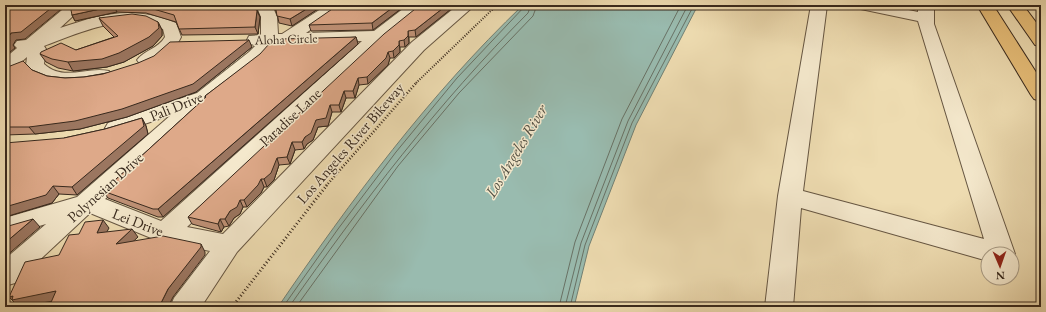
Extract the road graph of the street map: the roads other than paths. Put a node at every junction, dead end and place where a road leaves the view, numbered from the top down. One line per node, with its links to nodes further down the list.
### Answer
1 (77, 5): 15 (lane)
2 (264, 5): 12 (lane)
3 (338, 5): 12 (lane)
4 (418, 5): 11 (lane, Paradise Lane)
5 (467, 5): 26 (lane)
6 (819, 5): 22 (lane)
7 (861, 5): 10 (lane)
8 (985, 5): 16 (highway)
9 (1016, 5): 14 (highway)
10 (926, 12): 27 (lane)
11 (378, 36): 12 (lane, Aloha Circle); 25 (lane, Paradise Lane)
12 (278, 39): 13 (lane, Aloha Circle); 20 (lane, Pali Drive)
13 (239, 41)
14 (1041, 41)
15 (27, 45): 15 (lane); 17 (lane)
16 (1023, 64): 18 (highway); 19 (highway)
17 (5, 67)
18 (1041, 87)
19 (1041, 95)
20 (204, 97): 21 (lane, Pali Drive); 23 (lane, Polynesian Drive)
21 (96, 133)
22 (790, 196): 28 (lane); 31 (lane)
23 (88, 202): 24 (lane); 25 (lane, Lei Drive); 29 (lane, Polynesian Drive)
24 (5, 227)
25 (165, 233): 26 (lane, Lei Drive)
26 (228, 245): 30 (lane)
27 (998, 246)
28 (980, 248)
29 (5, 276)
30 (184, 307)
31 (780, 307)

